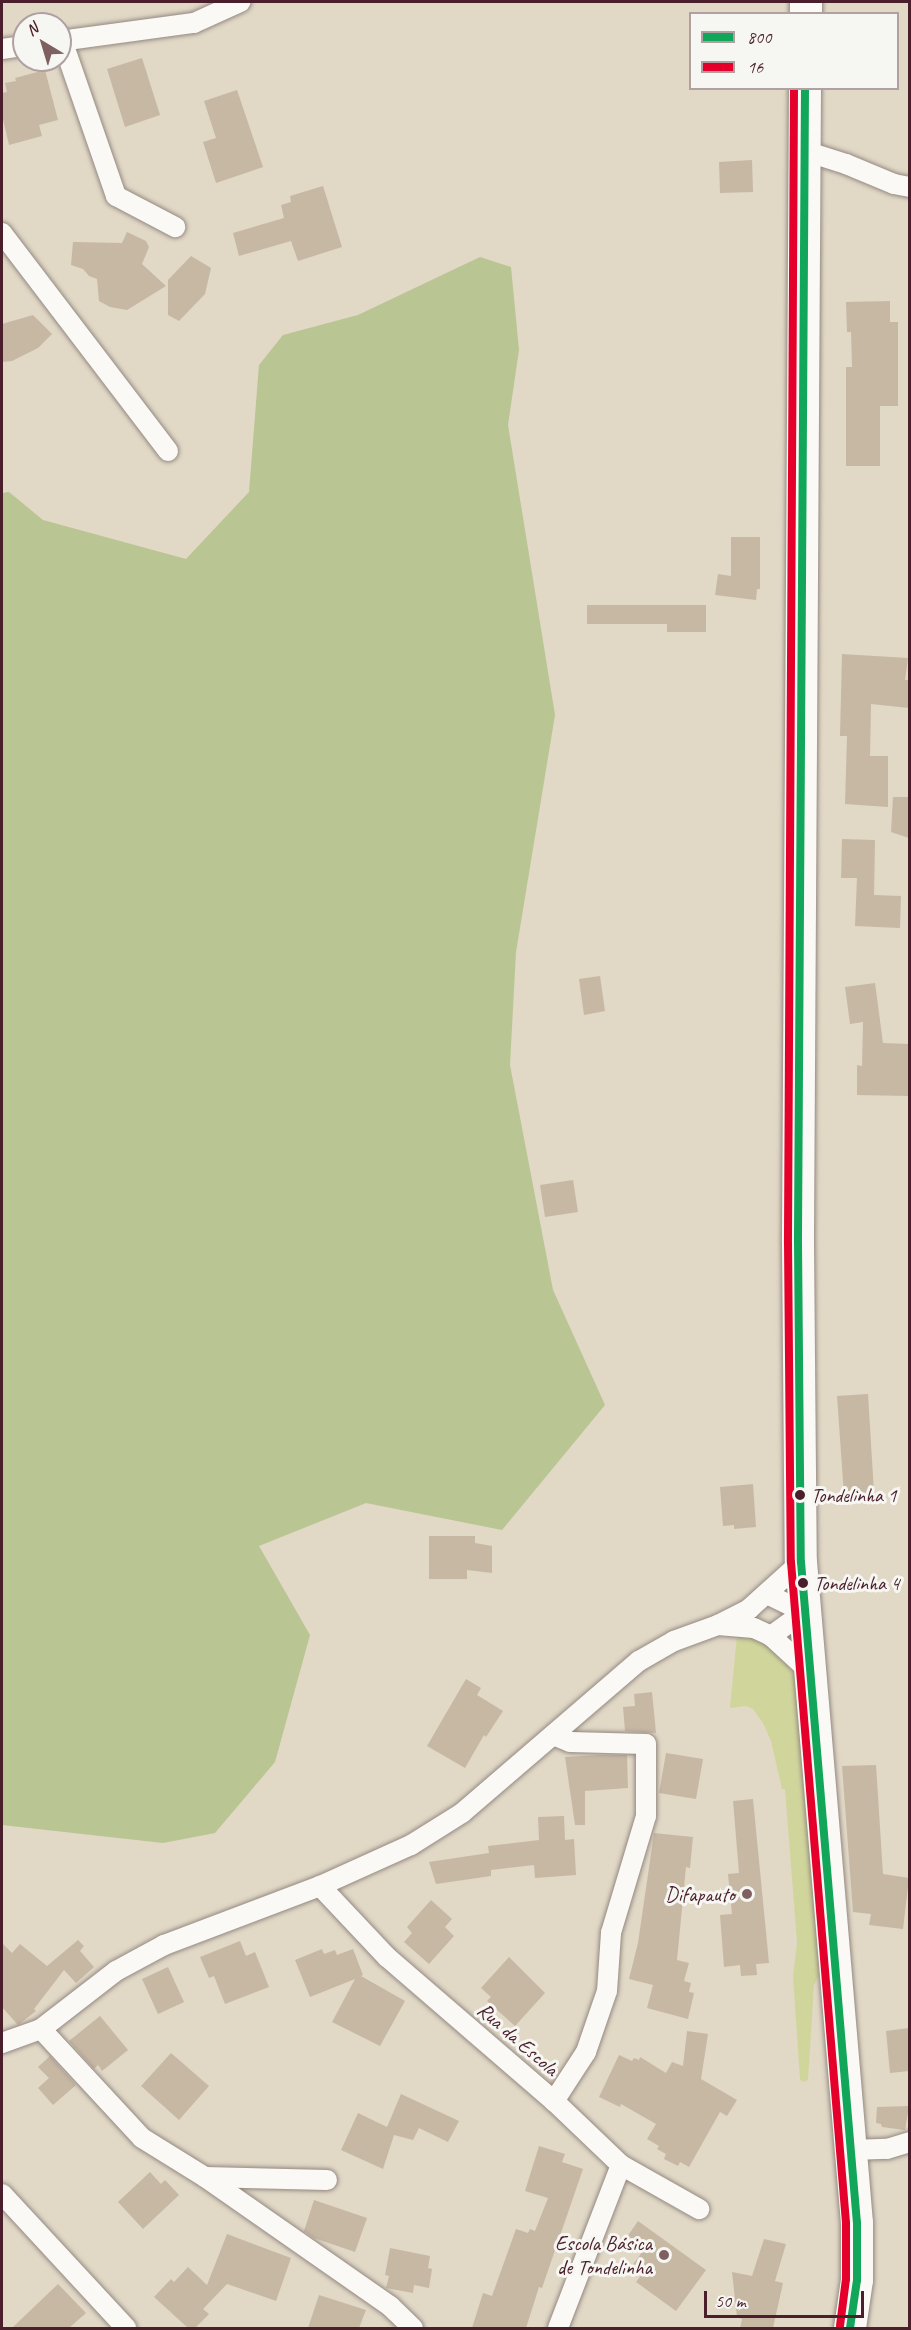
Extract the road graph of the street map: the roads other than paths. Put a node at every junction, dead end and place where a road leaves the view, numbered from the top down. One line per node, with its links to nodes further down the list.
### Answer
1 (240, 2): 2 (street)
2 (72, 39)
3 (72, 71): 7 (street)
4 (805, 90): 5 (main road)
5 (805, 151): 6 (street); 10 (main road)
6 (909, 187)
7 (175, 226)
8 (2, 233): 9 (street)
9 (168, 451)
10 (801, 1562): 11 (street); 12 (main road)
11 (768, 1593): 12 (street); 13 (street)
12 (804, 1612): 14 (street); 15 (main road)
13 (718, 1625): 14 (street); 16 (street)
14 (771, 1636): 15 (street)
15 (809, 1671): 22 (main road)
16 (553, 1735): 17 (street); 20 (street)
17 (320, 1886): 18 (street); 20 (street, Rua da Escola)
18 (41, 2029): 19 (street); 24 (street)
19 (2, 2043)
20 (554, 2101): 23 (street, Rua da Escola)
21 (909, 2142): 22 (street)
22 (851, 2150): 31 (main road)
23 (621, 2165): 27 (street, Rua da Escola); 30 (street)
24 (205, 2177): 25 (street); 29 (street)
25 (327, 2180)
26 (2, 2194): 28 (street)
27 (699, 2209)
28 (126, 2328)
29 (413, 2328)
30 (558, 2328)
31 (850, 2328)

